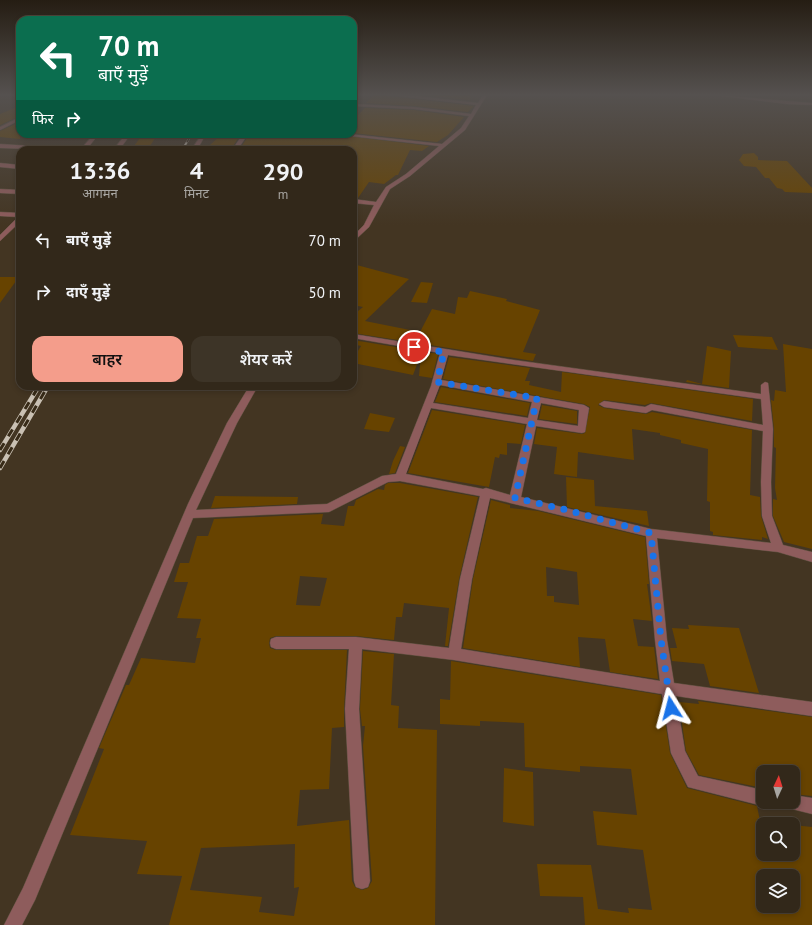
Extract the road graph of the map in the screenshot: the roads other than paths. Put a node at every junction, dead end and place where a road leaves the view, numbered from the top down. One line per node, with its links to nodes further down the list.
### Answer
1 (93, 138): 7 (street)
2 (126, 138): 8 (street)
3 (386, 138): 5 (street)
4 (451, 138): 5 (street)
5 (442, 145): 15 (street)
6 (0, 146): 9 (street)
7 (86, 146)
8 (119, 146)
9 (16, 147)
10 (0, 166): 11 (street)
11 (16, 167)
12 (0, 191): 13 (street)
13 (16, 192)
14 (357, 201): 15 (street)
15 (378, 204): 19 (street)
16 (0, 214): 17 (street)
17 (16, 215)
18 (16, 222): 20 (street)
19 (357, 236)
20 (0, 239)
21 (357, 337): 22 (street)
22 (444, 352): 23 (street); 26 (street)
23 (437, 382): 27 (street); 29 (street)
24 (765, 385): 26 (street)
25 (248, 390): 35 (street)
26 (766, 397): 31 (street)
27 (537, 398): 30 (street); 30 (street)
28 (604, 404): 31 (street)
29 (428, 405): 30 (street); 32 (street)
30 (532, 421): 34 (street)
31 (768, 429): 37 (street)
32 (400, 476): 33 (street); 35 (street)
33 (486, 492): 34 (street); 41 (street)
34 (515, 498): 36 (street)
35 (190, 514): 48 (street)
36 (651, 533): 37 (street); 42 (street)
37 (778, 548): 38 (street)
38 (812, 557)
39 (276, 643): 40 (street)
40 (356, 644): 41 (street); 47 (street)
41 (454, 654): 42 (street)
42 (668, 688): 43 (street); 44 (street)
43 (812, 709)
44 (756, 796)
45 (800, 804): 46 (street)
46 (812, 806)
47 (362, 881)
48 (13, 925)

